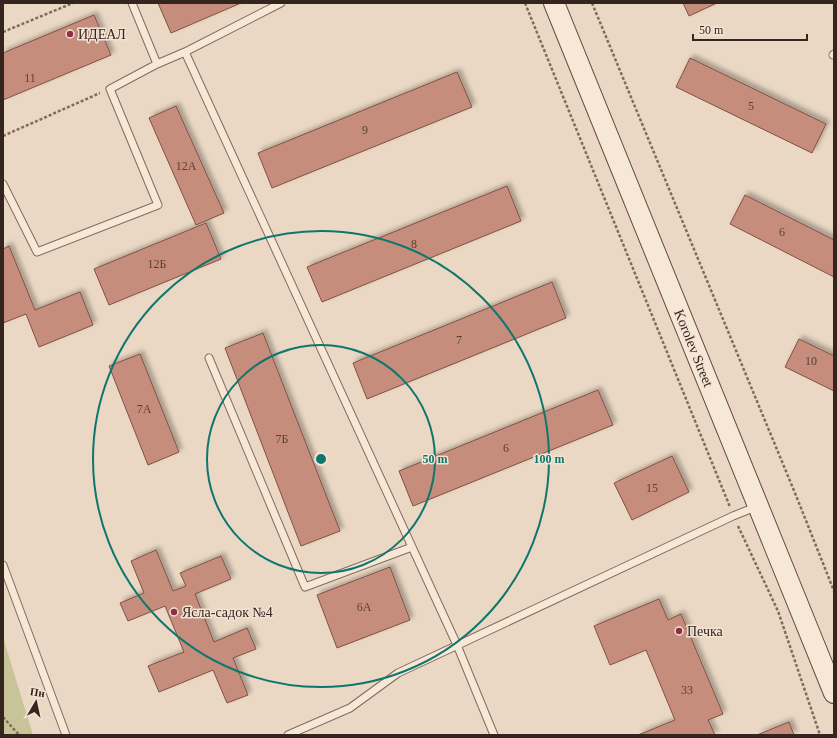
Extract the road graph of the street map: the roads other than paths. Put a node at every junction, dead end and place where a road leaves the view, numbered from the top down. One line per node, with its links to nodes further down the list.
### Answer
1 (132, 3): 5 (lane)
2 (281, 3): 4 (lane)
3 (554, 3): 8 (street, Korolev Street)
4 (185, 52): 5 (lane); 9 (lane)
5 (157, 64): 6 (lane)
6 (3, 184)
7 (209, 358): 9 (lane)
8 (758, 506): 11 (lane); 12 (street, Korolev Street)
9 (412, 547): 11 (lane)
10 (3, 565): 13 (lane)
11 (457, 645): 14 (lane); 15 (lane)
12 (834, 693)
13 (66, 735)
14 (288, 735)
15 (494, 735)

